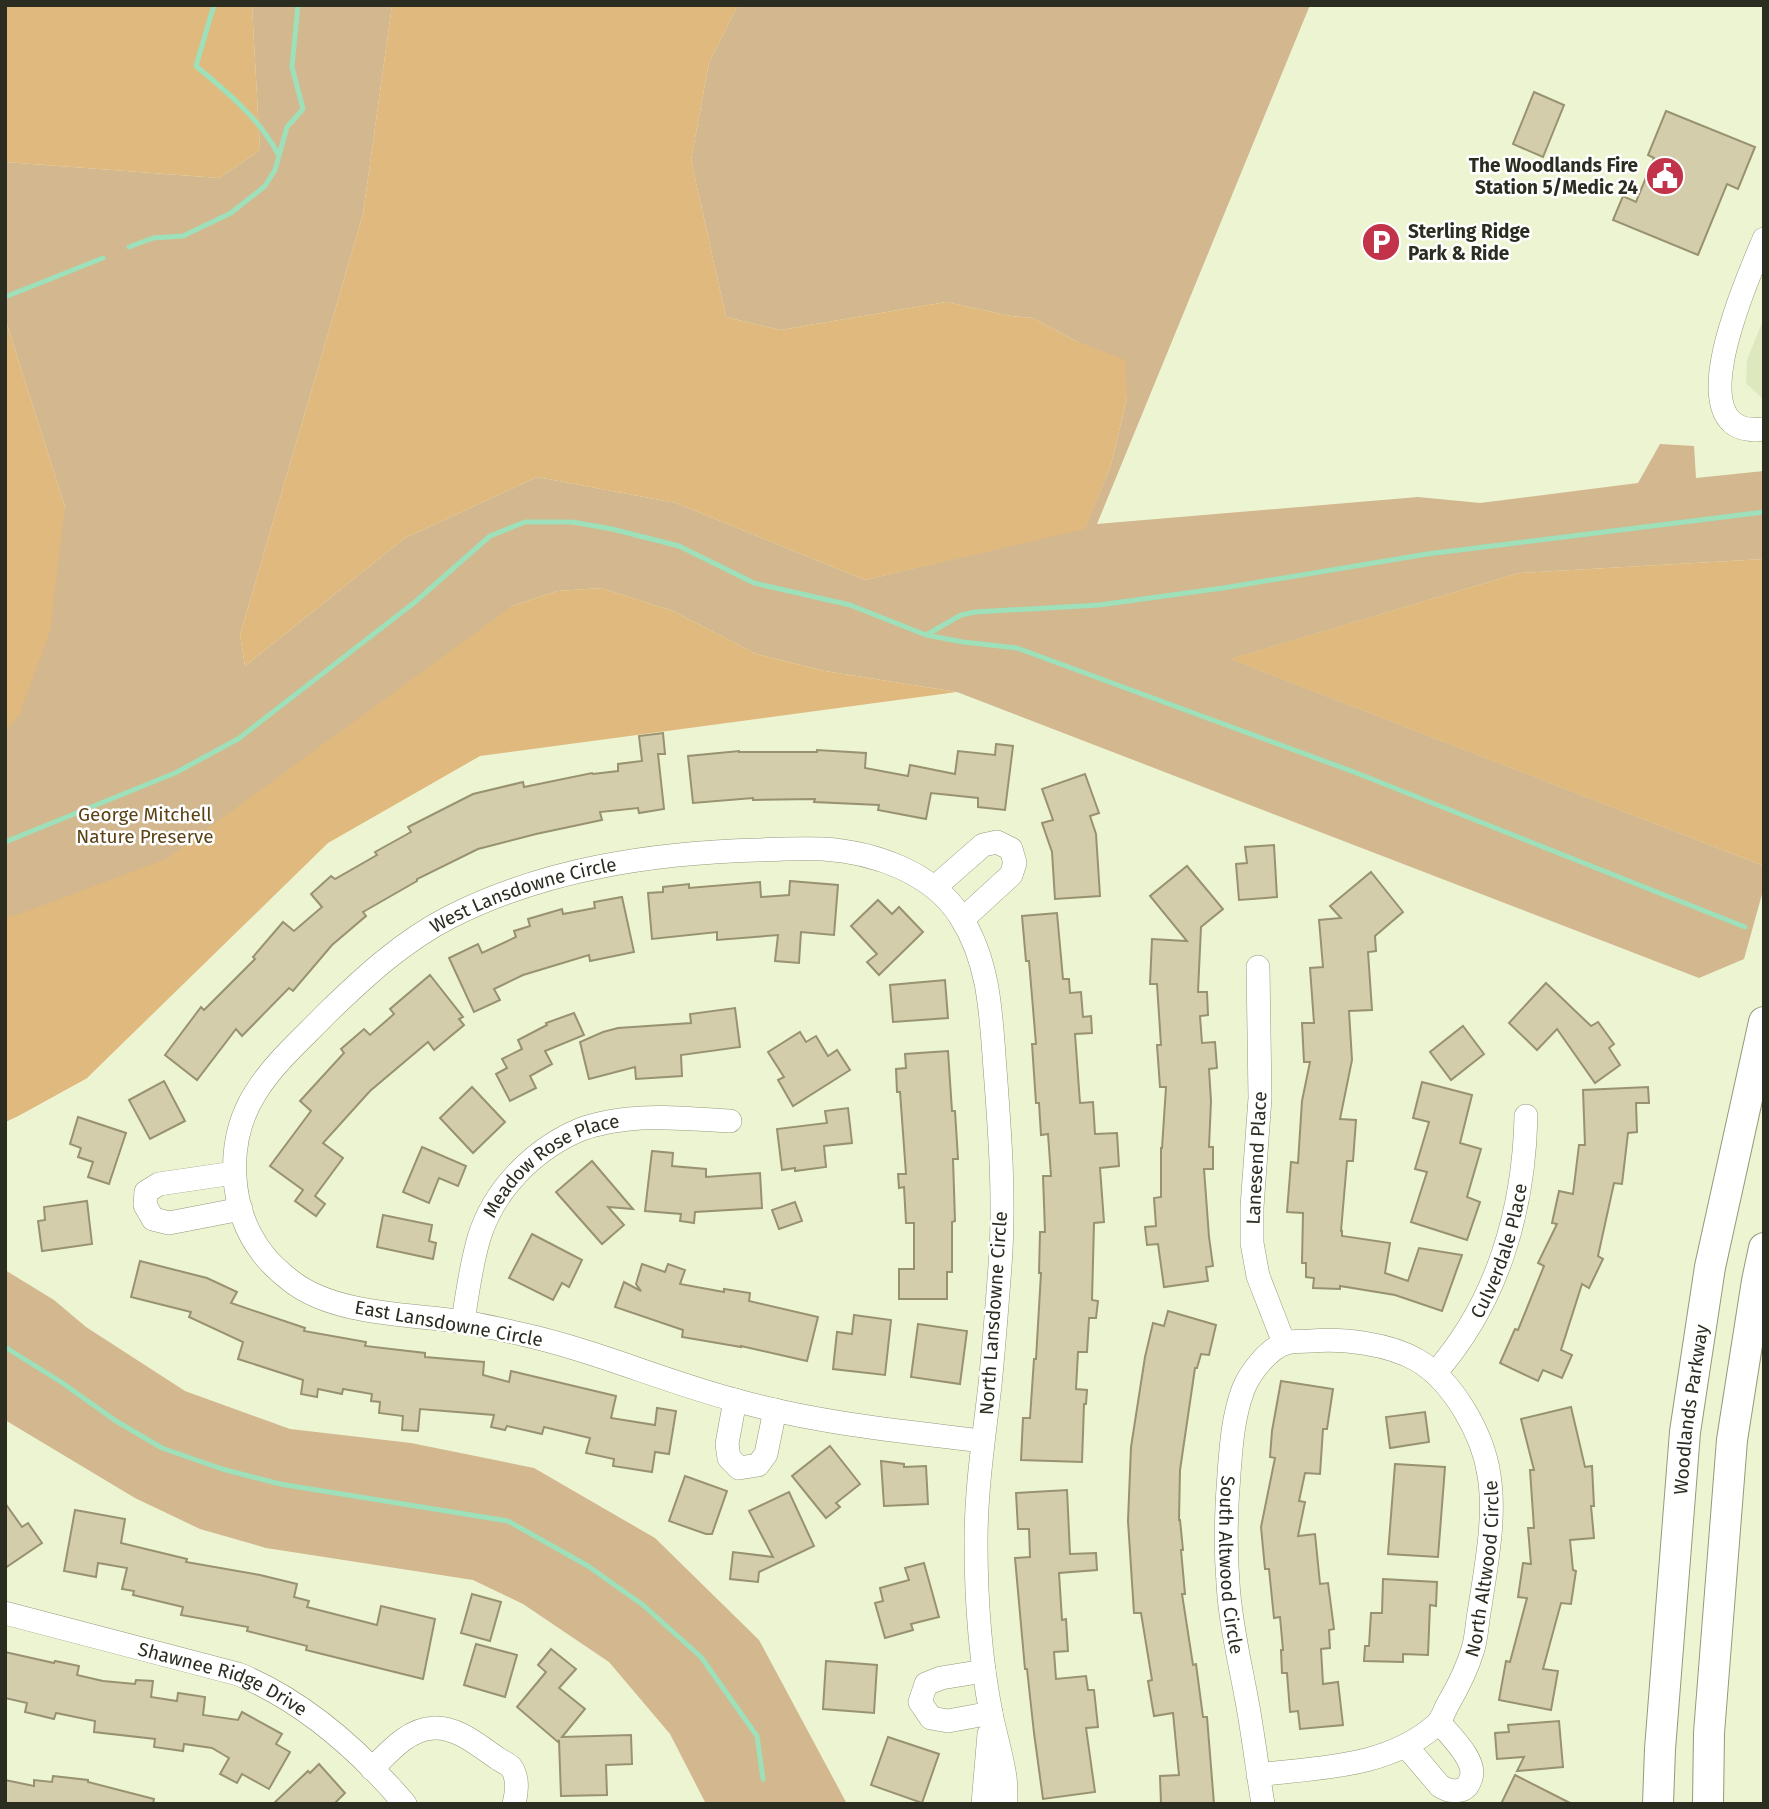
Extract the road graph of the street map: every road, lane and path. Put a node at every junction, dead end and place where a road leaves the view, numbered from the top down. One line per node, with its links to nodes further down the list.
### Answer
1 (1764, 239): 2 (street)
2 (1764, 429)
3 (949, 903): 3 (street); 8 (street, West Lansdowne Circle); 15 (street, North Lansdowne Circle)
4 (1258, 967): 11 (street, Lanesend Place)
5 (1764, 1022): 28 (main road, Woodlands Parkway)
6 (1526, 1116): 12 (street, Culverdale Place)
7 (730, 1121): 10 (street, Meadow Rose Place)
8 (237, 1192): 8 (street); 10 (street, East Lansdowne Circle)
9 (1764, 1248): 29 (main road)
10 (463, 1322): 13 (street, East Lansdowne Circle)
11 (1284, 1343): 12 (street, North Altwood Circle); 22 (street, South Altwood Circle)
12 (1435, 1373): 19 (street, North Altwood Circle)
13 (735, 1401): 14 (street, East Lansdowne Circle); 14 (street)
14 (775, 1409): 15 (street, East Lansdowne Circle)
15 (982, 1441): 17 (street, North Lansdowne Circle)
16 (5, 1613): 21 (street, Shawnee Ridge Drive)
17 (984, 1671): 18 (street, North Lansdowne Circle); 18 (street)
18 (991, 1713): 25 (street, North Lansdowne Circle); 26 (street, North Lansdowne Circle)
19 (1439, 1722): 20 (street, North Altwood Circle); 20 (street)
20 (1406, 1746): 22 (street, North Altwood Circle)
21 (372, 1769): 23 (street, Shawnee Ridge Drive); 24 (street)
22 (1258, 1775): 27 (street, South Altwood Circle)
23 (405, 1804)
24 (514, 1804)
25 (983, 1804)
26 (1006, 1804)
27 (1263, 1804)
28 (1658, 1804)
29 (1708, 1804)

